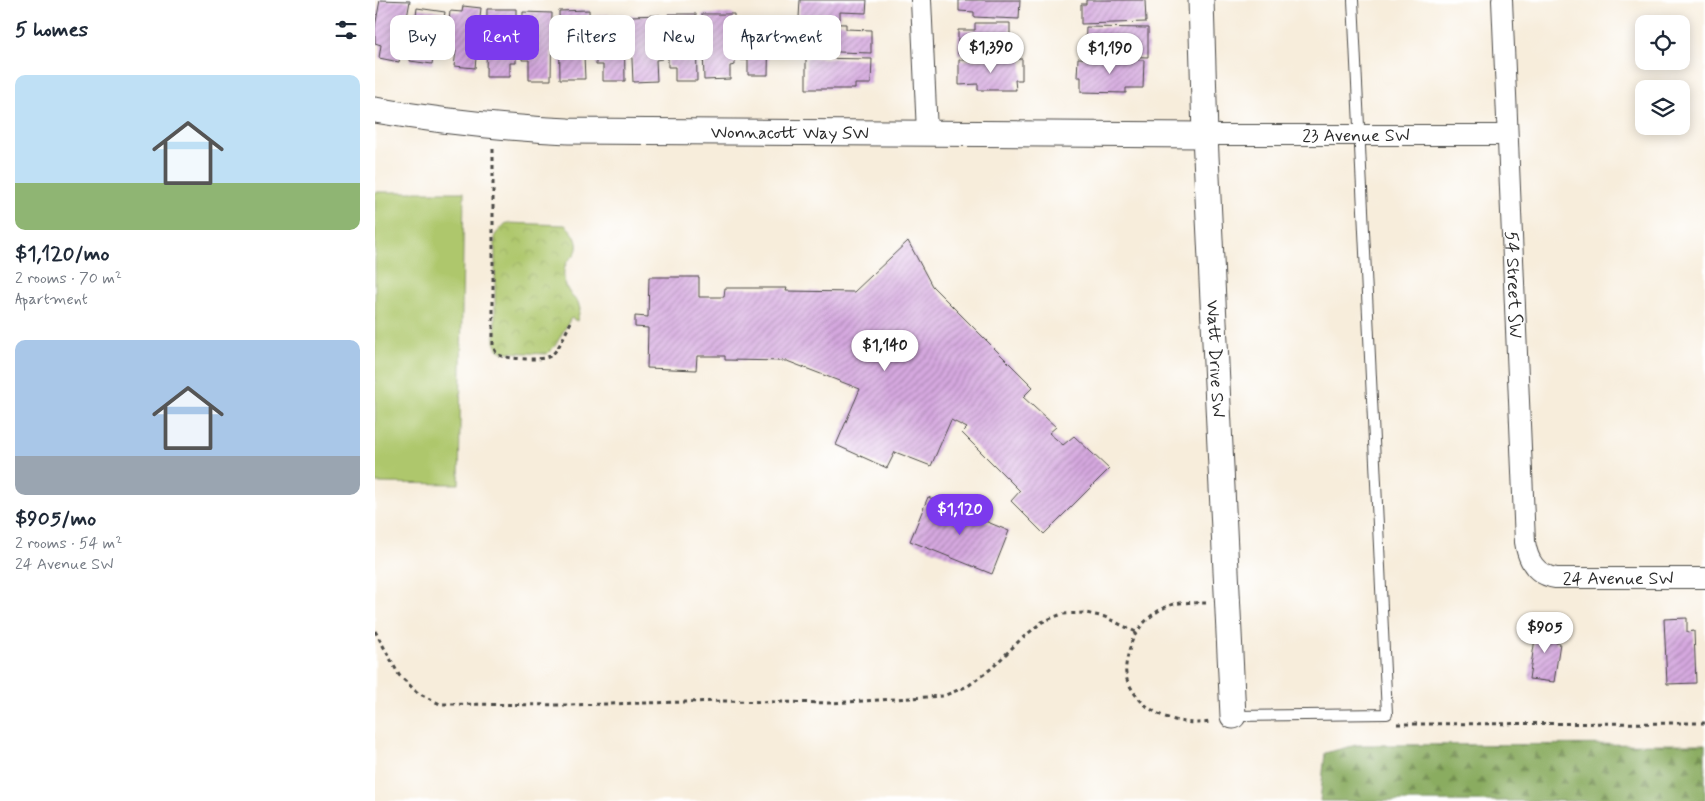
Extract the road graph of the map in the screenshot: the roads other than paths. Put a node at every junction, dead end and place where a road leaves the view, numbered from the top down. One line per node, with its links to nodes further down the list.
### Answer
1 (921, 0): 6 (street)
2 (1201, 0): 7 (street, Watt Drive SW)
3 (1353, 0): 8 (lane)
4 (1502, 0): 9 (street, 54 Street SW)
5 (375, 110): 6 (street, Wonnacott Way SW)
6 (927, 133): 7 (street, Wonnacott Way SW)
7 (1205, 135): 8 (street, 23 Avenue SW); 12 (street, Watt Drive SW)
8 (1358, 135): 9 (street, 23 Avenue SW); 12 (lane)
9 (1507, 135): 10 (street, 54 Street SW)
10 (1534, 568): 11 (street, 24 Avenue SW)
11 (1705, 578)
12 (1233, 716)

